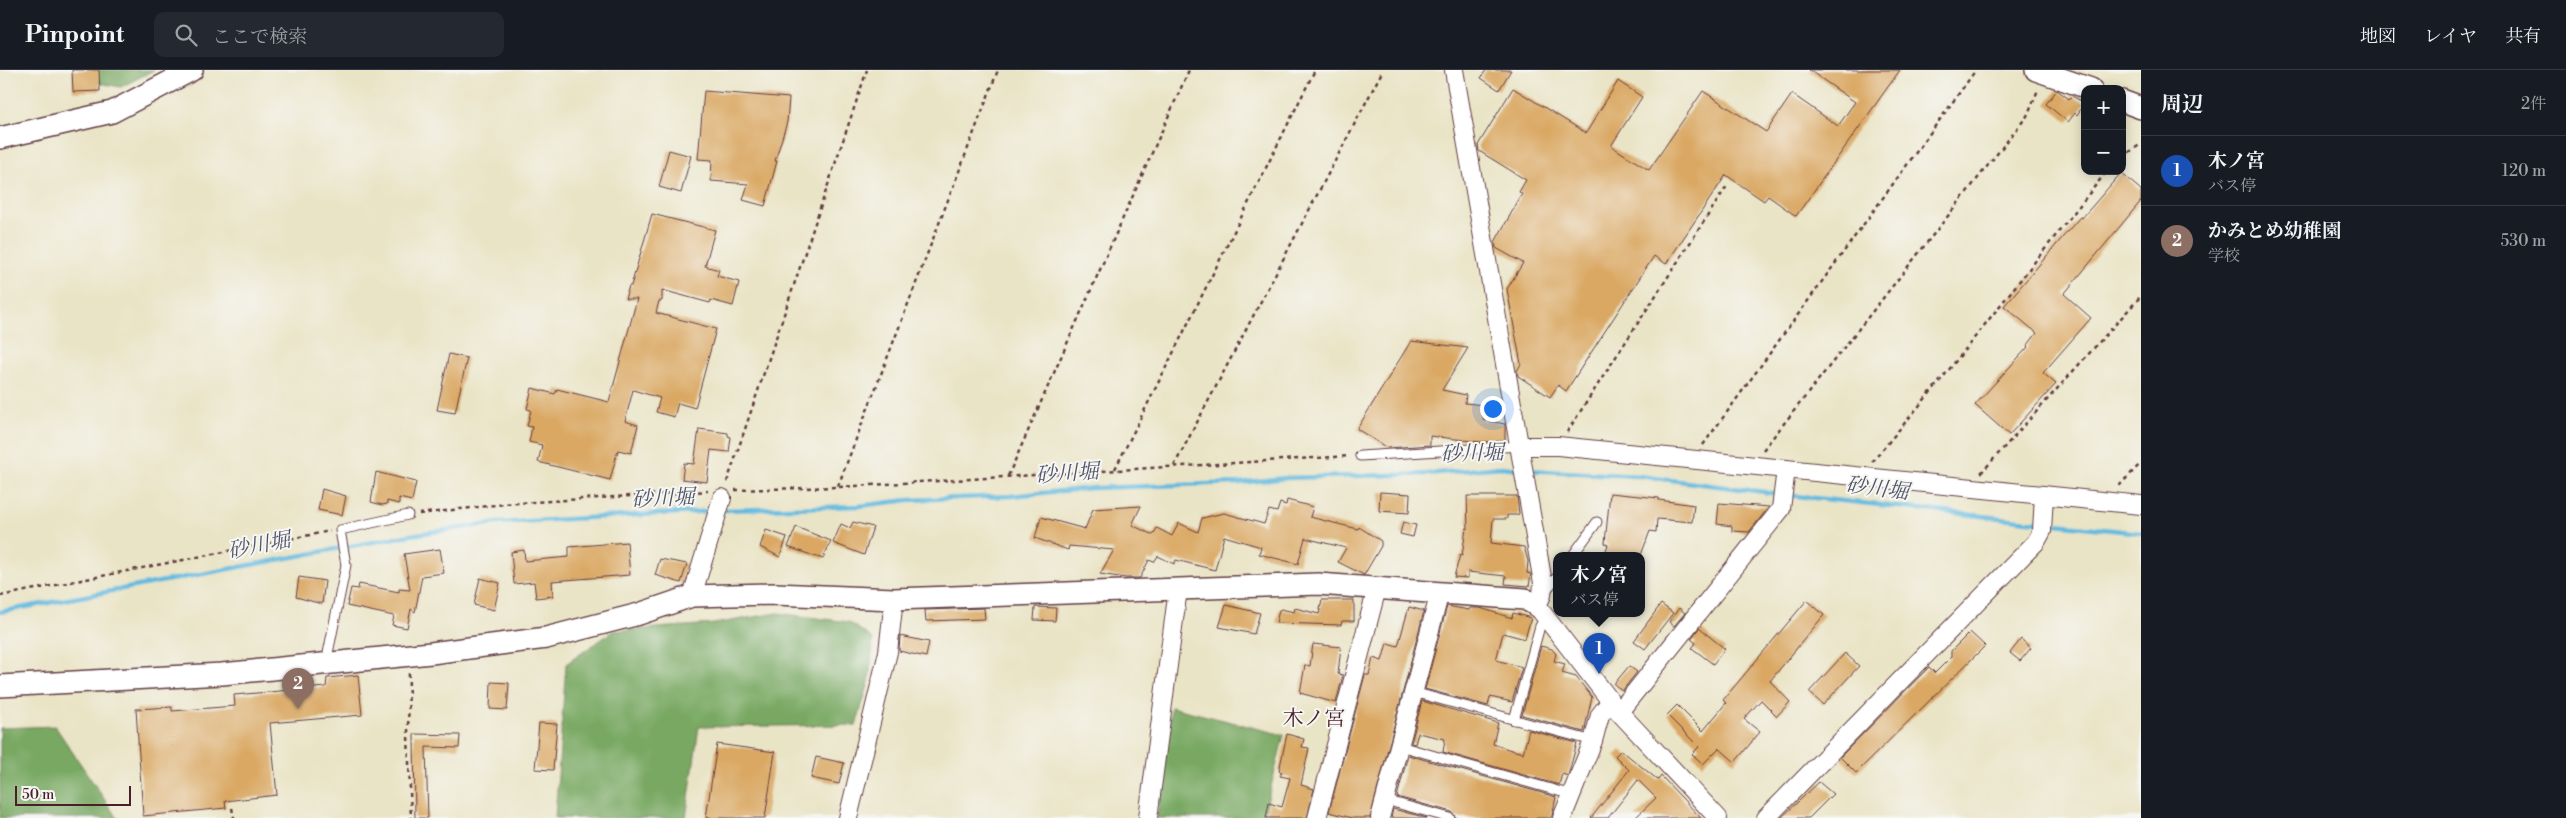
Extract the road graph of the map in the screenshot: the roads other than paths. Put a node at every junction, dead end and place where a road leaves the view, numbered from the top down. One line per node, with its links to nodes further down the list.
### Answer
1 (192, 70): 7 (street)
2 (1454, 70): 8 (street)
3 (2040, 71): 4 (street)
4 (2081, 85)
5 (2126, 102): 6 (street)
6 (2141, 108)
7 (0, 138)
8 (1520, 449): 9 (lane); 10 (street); 23 (street)
9 (1360, 456)
10 (1785, 472): 12 (street); 27 (street)
11 (723, 494): 21 (street)
12 (2044, 495): 13 (street); 40 (street)
13 (2141, 505)
14 (408, 516): 24 (lane)
15 (1597, 522): 16 (lane)
16 (1575, 552)
17 (1553, 584): 23 (lane)
18 (1377, 588): 19 (street); 20 (street); 35 (street)
19 (1178, 589): 22 (street); 34 (street)
20 (1440, 592): 23 (street); 26 (street)
21 (692, 596): 22 (street); 24 (street)
22 (894, 599): 33 (street)
23 (1542, 606): 27 (street); 28 (lane)
24 (326, 664): 25 (street)
25 (0, 686)
26 (1413, 692): 28 (lane); 30 (street)
27 (1615, 707): 29 (street); 39 (street)
28 (1514, 720): 29 (lane)
29 (1593, 742): 31 (street)
30 (1400, 746): 31 (lane); 32 (street)
31 (1572, 795): 38 (street)
32 (1385, 800): 36 (street); 37 (lane)
33 (848, 818)
34 (1148, 818)
35 (1317, 818)
36 (1380, 818)
37 (1450, 818)
38 (1562, 818)
39 (1718, 818)
40 (1766, 818)

